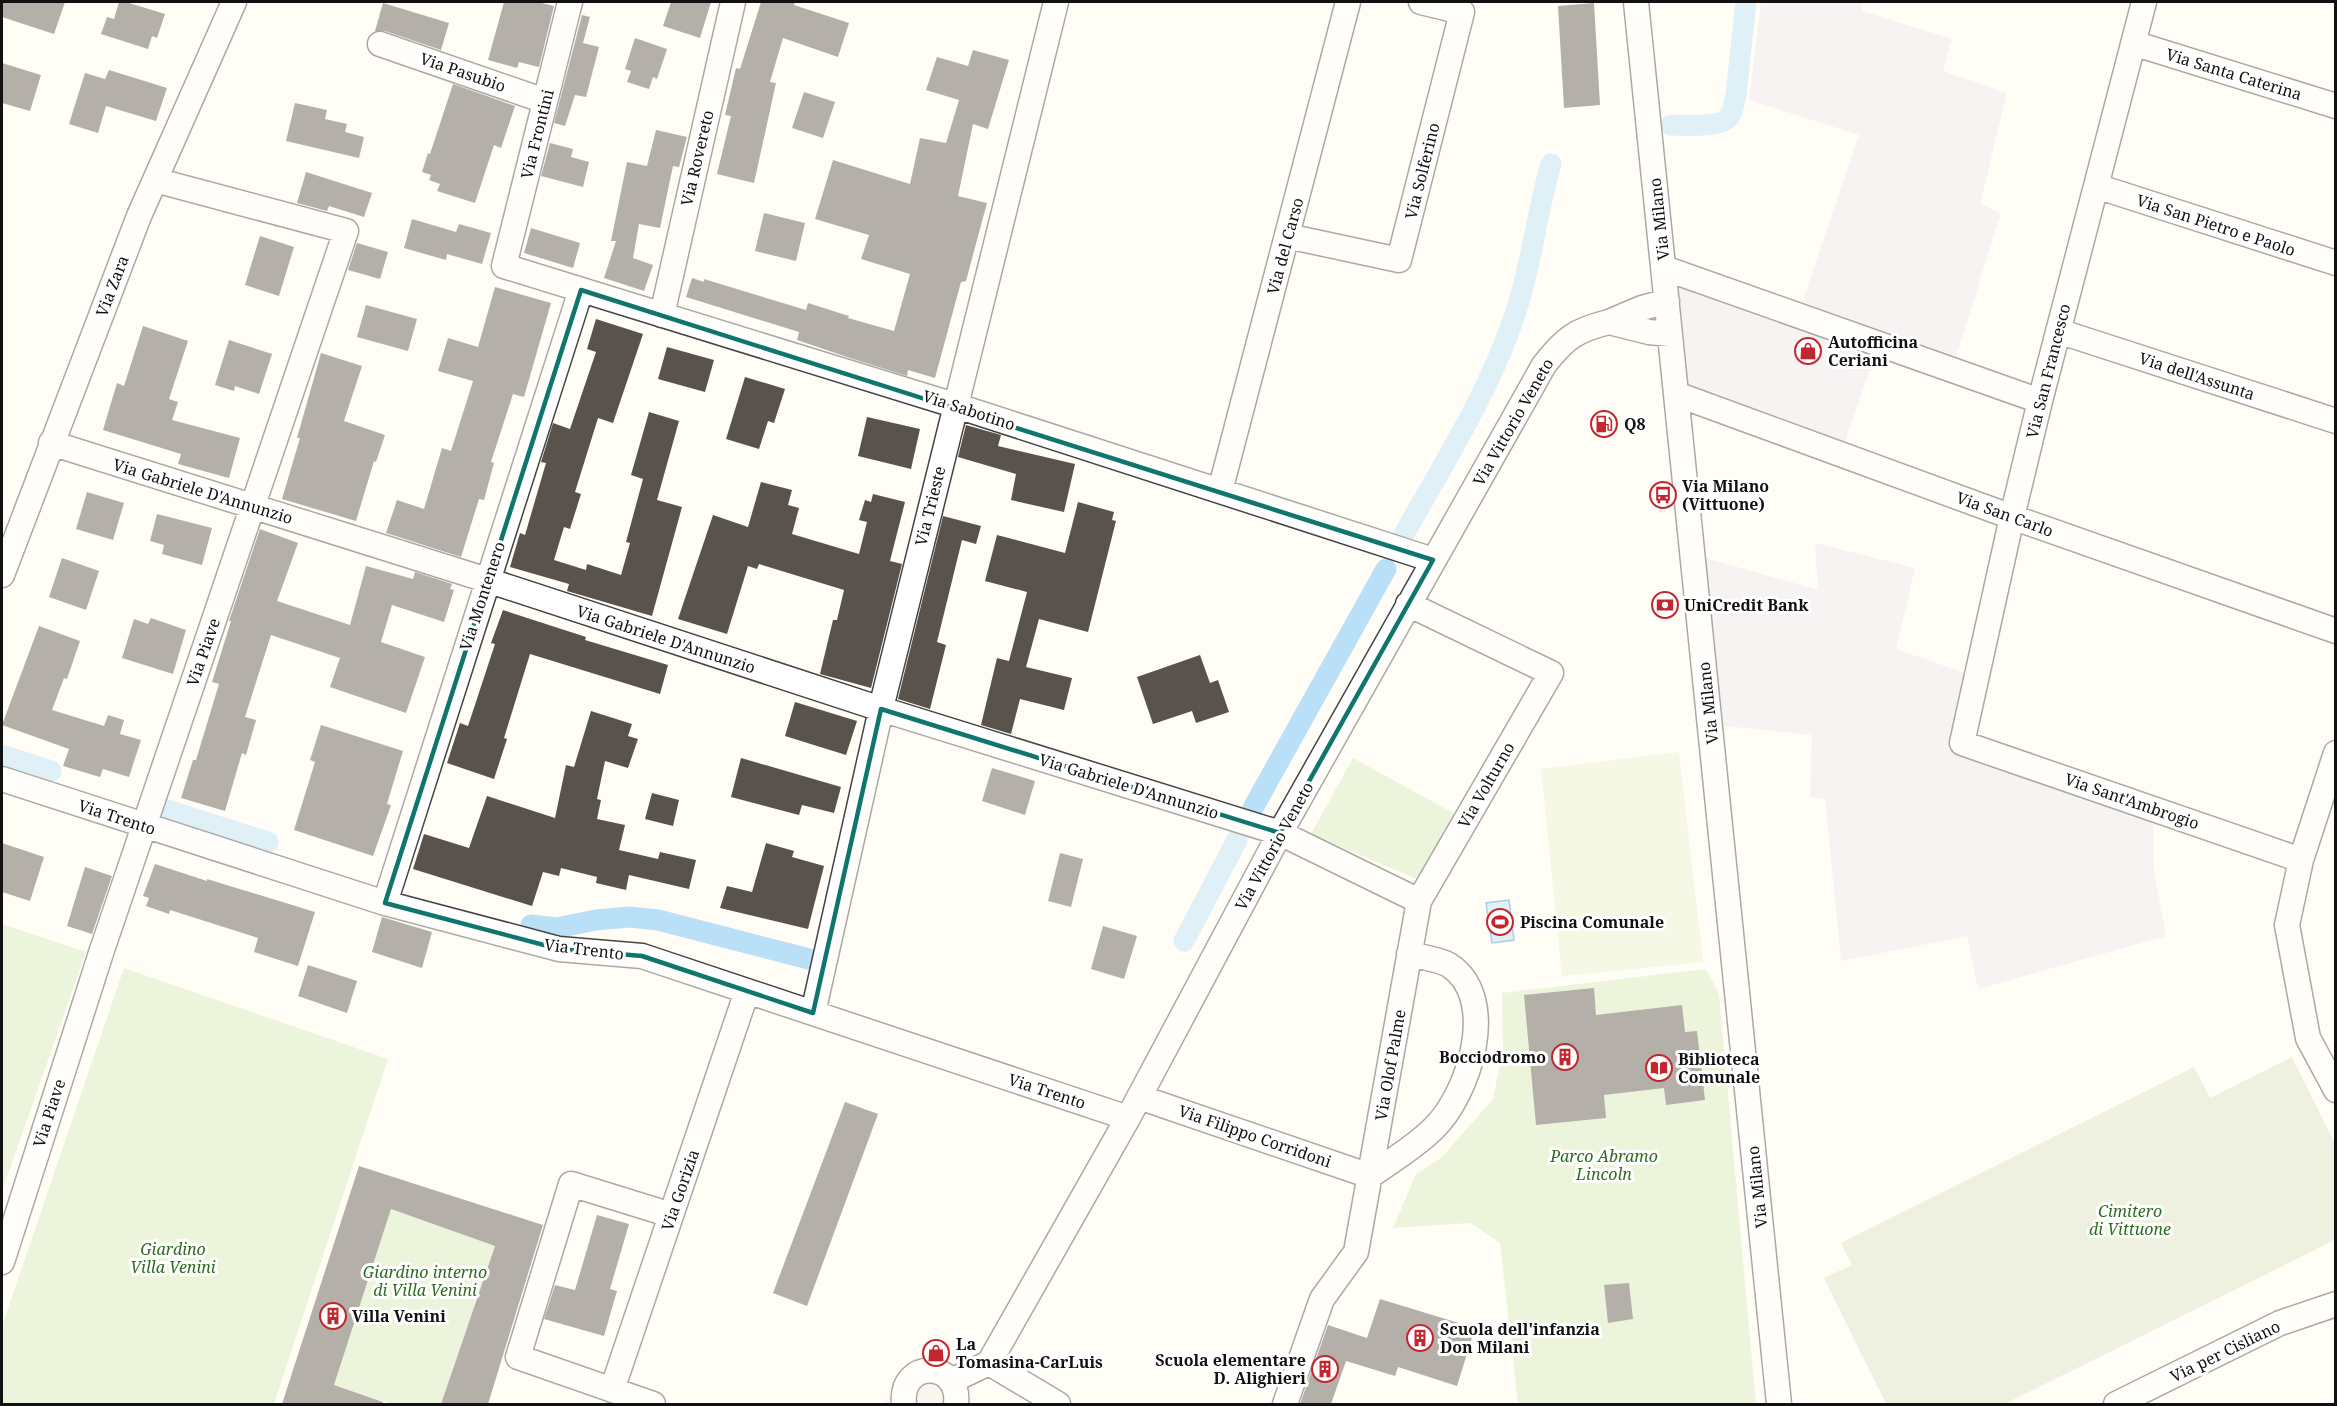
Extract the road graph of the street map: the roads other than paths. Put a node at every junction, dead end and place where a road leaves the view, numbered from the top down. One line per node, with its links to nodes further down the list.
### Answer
1 (234, 2): 13 (street, Via Zara)
2 (570, 2): 11 (street, Via Frontini)
3 (733, 2): 21 (street, Via Rovereto)
4 (1056, 2): 27 (street, Via Trieste)
5 (1348, 2): 15 (street, Via del Carso)
6 (1420, 2): 15 (street, Via Solferino)
7 (1636, 2): 18 (street, Via Milano)
8 (2144, 2): 9 (street, Via San Francesco)
9 (2133, 43): 12 (street, Via Santa Caterina); 14 (street, Via San Francesco)
10 (380, 44): 11 (street, Via Pasubio)
11 (545, 101): 17 (street, Via Frontini)
12 (2336, 105)
13 (155, 180): 29 (street, Via Zara); 31 (street, Via Piave)
14 (2096, 186): 16 (street, Via San Pietro e Paolo); 23 (street, Via San Francesco)
15 (1287, 237): 30 (street, Via del Carso)
16 (2336, 263)
17 (504, 266): 19 (street, Via Sabotino)
18 (1664, 268): 20 (street, Via Milano); 26 (street)
19 (581, 290): 21 (street, Via Sabotino); 35 (street, Via Montenero)
20 (1667, 301): 22 (street, Via Vittorio Veneto); 24 (street, Via Milano)
21 (662, 315): 27 (street, Via Sabotino)
22 (1609, 321): 24 (street); 33 (street, Via Vittorio Veneto)
23 (2058, 331): 26 (street, Via San Francesco); 28 (street, Via dell'Assunta)
24 (1670, 334): 25 (street, Via Milano)
25 (1676, 394): 32 (street, Via San Carlo); 65 (street, Via Milano)
26 (2040, 401): 32 (street, Via San Francesco)
27 (954, 405): 30 (street, Via Sabotino); 38 (street, Via Trieste)
28 (2336, 421)
29 (51, 444): 31 (street, Via Gabriele D'Annunzio); 34 (street, Via Zara)
30 (1220, 491): 33 (street, Via Sabotino)
31 (253, 507): 35 (street, Via Gabriele D'Annunzio); 42 (street, Via Piave)
32 (2012, 517): 37 (street, Via San Carlo); 39 (street, Via San Francesco)
33 (1433, 560): 36 (street, Via Vittorio Veneto)
34 (2, 575)
35 (487, 580): 38 (street, Via Gabriele D'Annunzio); 46 (street, Via Montenero)
36 (1408, 604): 43 (street, Via Vittorio Veneto); 45 (street, Via Volturno)
37 (2336, 631)
38 (881, 709): 43 (street, Via Gabriele D'Annunzio); 49 (street, Via Trieste)
39 (1962, 743): 44 (street, Via Sant'Ambrogio)
40 (2336, 753): 44 (street)
41 (2, 779): 42 (street, Via Trento)
42 (144, 826): 46 (street, Via Trento); 55 (street, Via Piave)
43 (1280, 833): 45 (street); 51 (street, Via Vittorio Veneto)
44 (2301, 860): 50 (street)
45 (1419, 901): 47 (street, Via Olof Palme)
46 (385, 903): 48 (street, Via Trento)
47 (1409, 954): 53 (street, Via Olof Palme); 53 (street)
48 (747, 991): 49 (street, Via Trento); 54 (street, Via Gorizia)
49 (813, 1013): 52 (street, Via Trento)
50 (2336, 1090)
51 (1139, 1096): 52 (street, Via Vittorio Veneto); 53 (street, Via Filippo Corridoni)
52 (1128, 1118): 57 (street, Via Vittorio Veneto)
53 (1370, 1176): 64 (street, Via Olof Palme)
54 (671, 1215): 59 (street, Via Gorizia); 59 (street)
55 (2, 1262)
56 (2336, 1304): 66 (street, Via per Cisliano)
57 (989, 1363): 58 (street); 63 (street)
58 (951, 1381): 61 (street); 62 (street)
59 (612, 1390): 60 (street)
60 (653, 1404)
61 (904, 1404)
62 (956, 1404)
63 (1058, 1404)
64 (1285, 1404)
65 (1779, 1404)
66 (2116, 1404)

